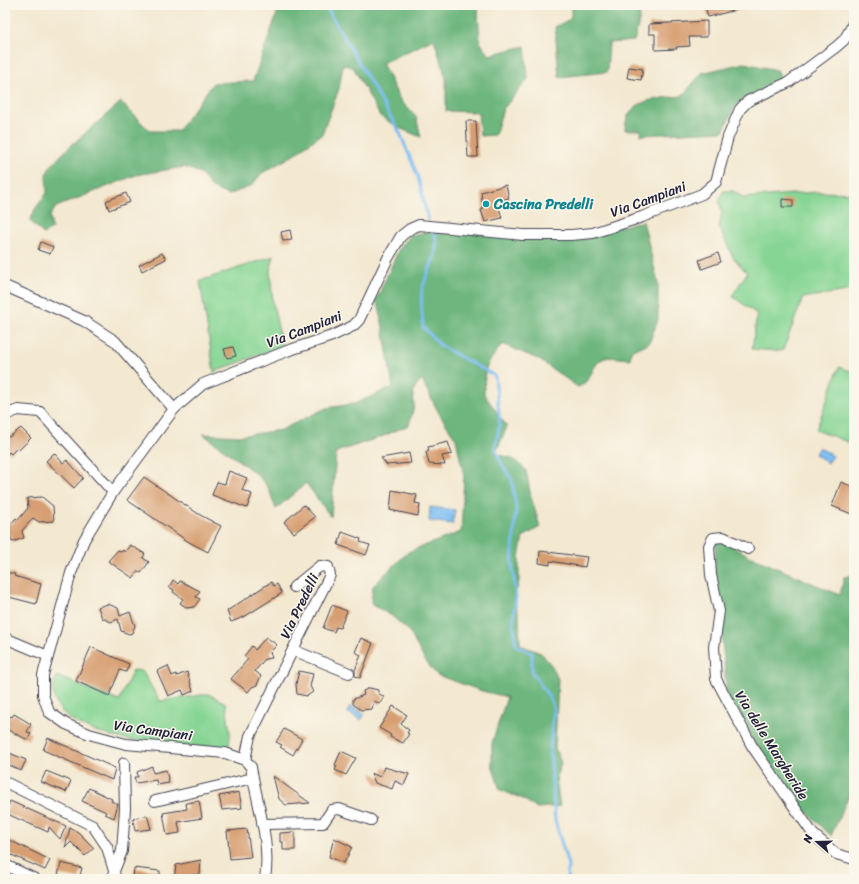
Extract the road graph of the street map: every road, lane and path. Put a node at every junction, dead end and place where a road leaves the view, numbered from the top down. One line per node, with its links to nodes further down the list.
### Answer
1 (854, 20): 3 (street, Via Campiani)
2 (5, 286): 3 (street)
3 (174, 409): 5 (street, Via Campiani)
4 (5, 415): 5 (street)
5 (114, 492): 10 (street, Via Campiani)
6 (748, 549): 19 (street, Via delle Margheride)
7 (294, 587): 9 (street, Via Predelli)
8 (5, 638): 10 (street)
9 (293, 650): 11 (street, Via Predelli); 12 (street, Via Predelli)
10 (48, 656): 12 (street, Via Campiani)
11 (349, 673)
12 (245, 760): 14 (street)
13 (124, 763): 21 (street)
14 (253, 778): 16 (street); 18 (street)
15 (5, 782): 21 (street)
16 (155, 801)
17 (371, 820): 18 (street)
18 (262, 824): 23 (street)
19 (854, 859)
20 (5, 865): 22 (street)
21 (114, 875)
22 (35, 879)
23 (265, 879)

